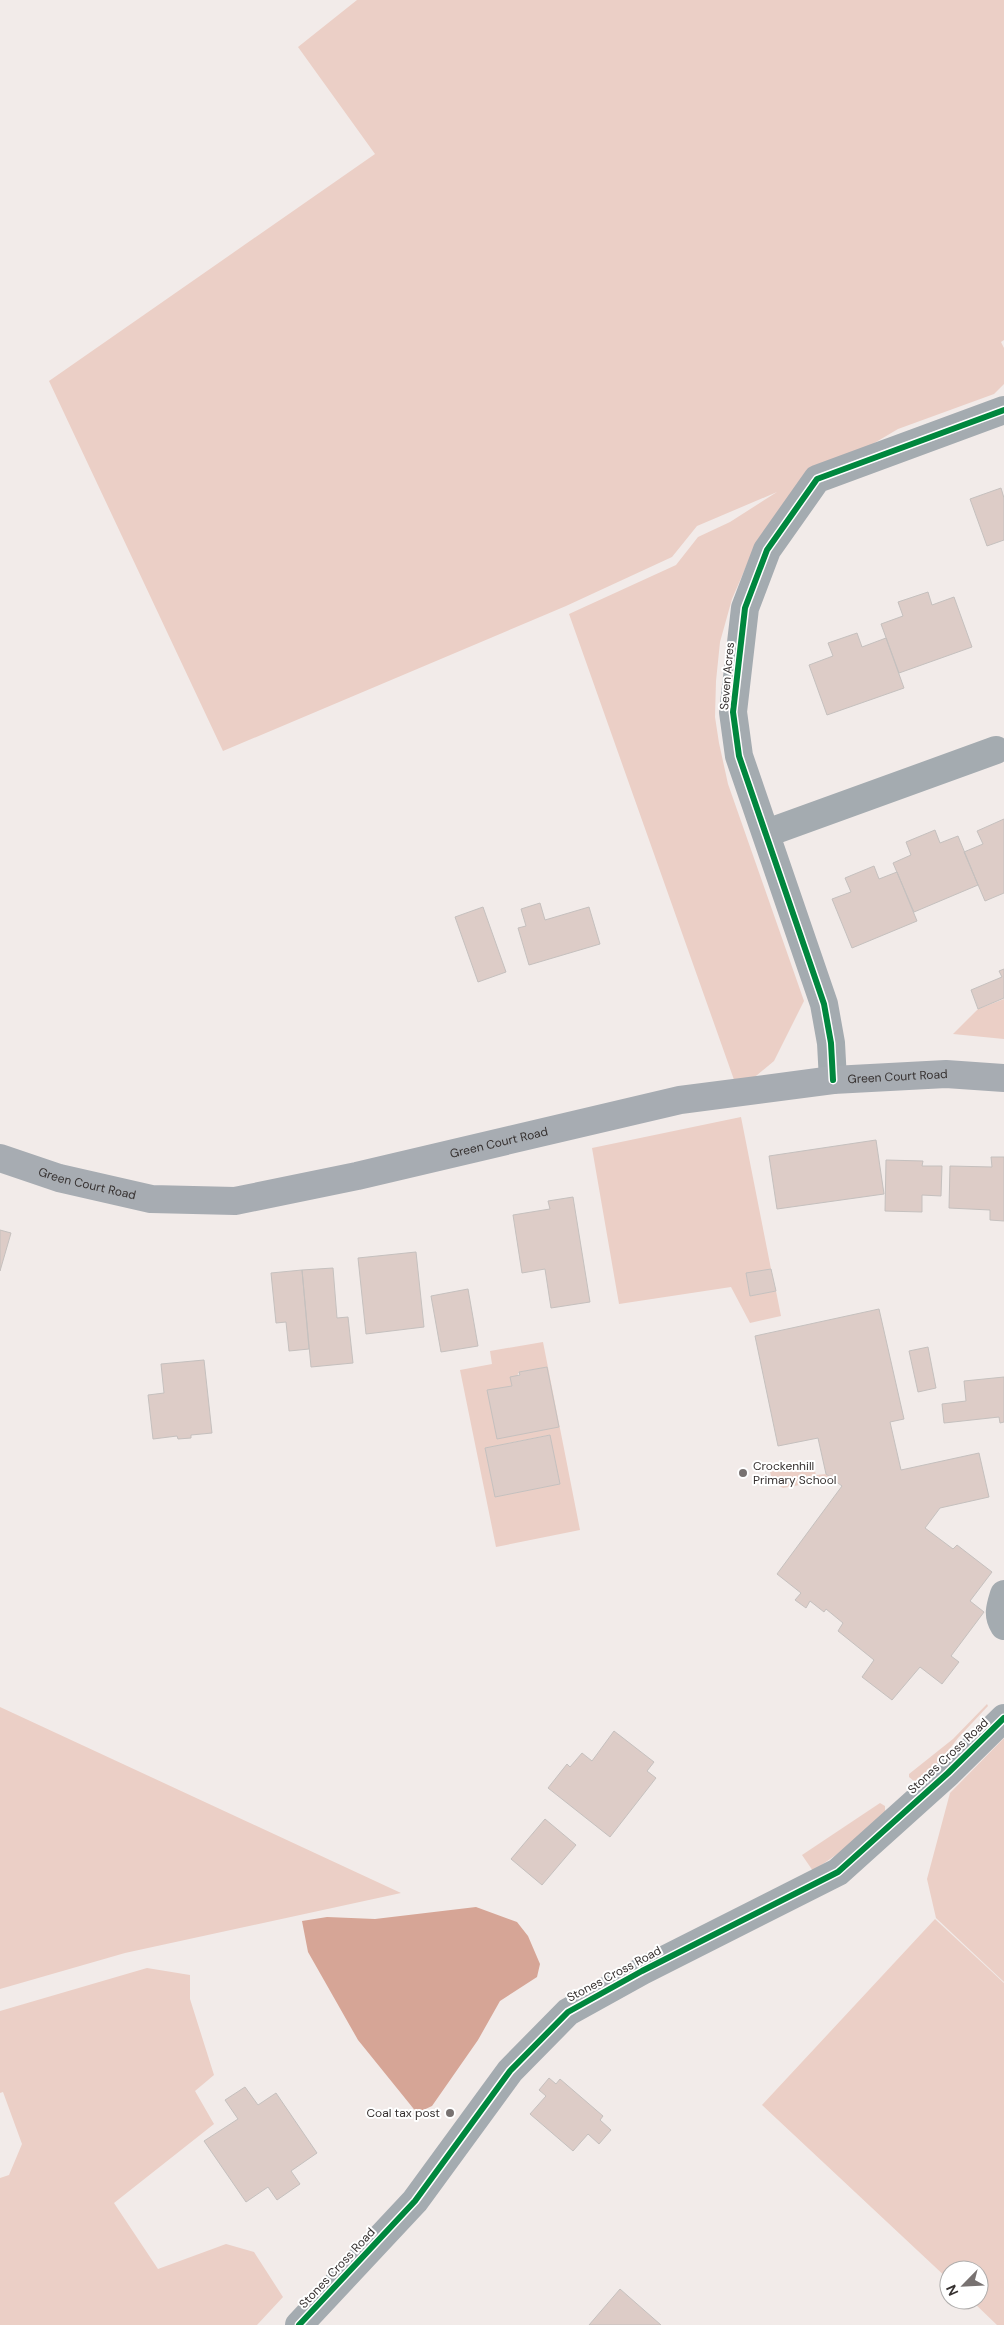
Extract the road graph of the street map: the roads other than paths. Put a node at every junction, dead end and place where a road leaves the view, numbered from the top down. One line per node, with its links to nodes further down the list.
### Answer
1 (1004, 410): 3 (street, Seven Acres)
2 (996, 750): 3 (street)
3 (767, 833): 5 (street, Seven Acres)
4 (1004, 1078): 5 (main road, Green Court Road)
5 (833, 1080): 6 (main road, Green Court Road)
6 (0, 1158)
7 (1004, 1594): 8 (street)
8 (1004, 1626)
9 (1004, 1718): 10 (street, Stones Cross Road)
10 (299, 2325)

